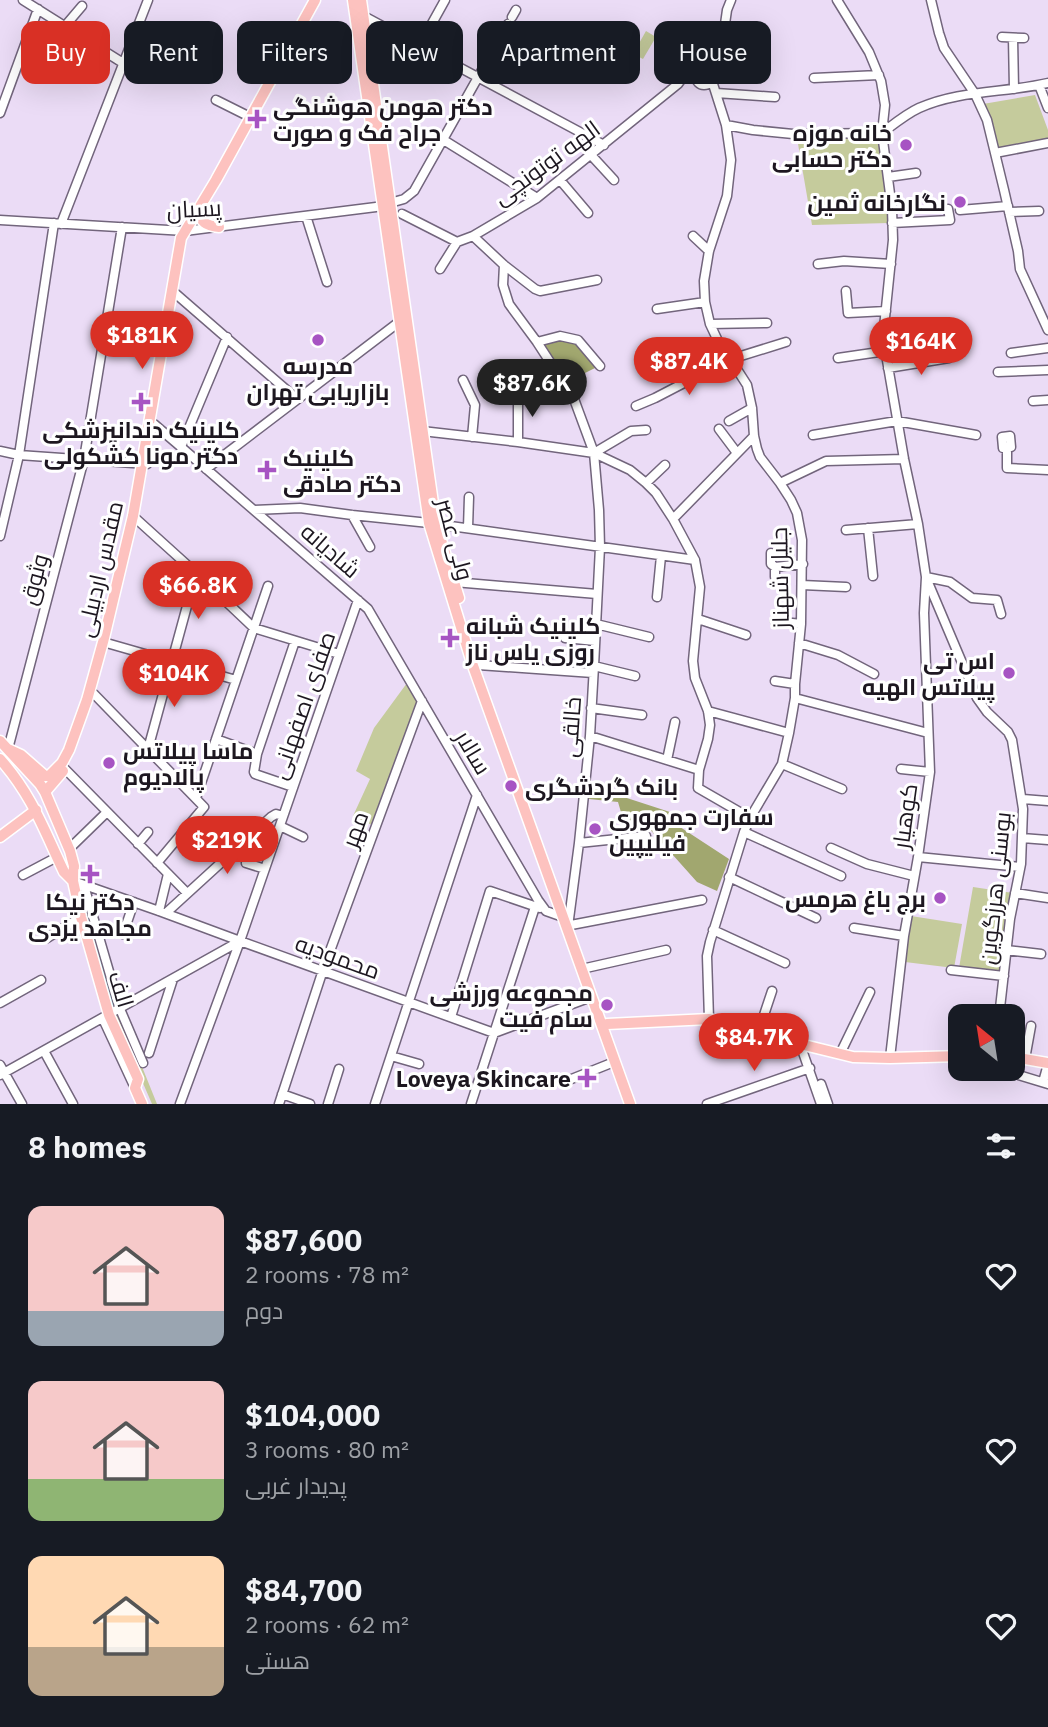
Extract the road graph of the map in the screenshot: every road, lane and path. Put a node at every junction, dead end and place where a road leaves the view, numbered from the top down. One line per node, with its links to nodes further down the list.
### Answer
1 (148, 0): 16 (street)
2 (314, 0): 43 (main road, مقدس اردبیلی)
3 (353, 0): 12 (main road, ولی عصر)
4 (361, 0): 12 (main road, ولی عصر)
5 (445, 0): 18 (street)
6 (731, 0): 20 (street)
7 (837, 0): 26 (street)
8 (931, 0): 37 (street)
9 (26, 1): 11 (street)
10 (82, 6): 15 (street)
11 (38, 9): 14 (street); 42 (street)
12 (359, 13): 17 (street); 57 (main road, ولی عصر); 87 (main road, ولی عصر)
13 (512, 17): 19 (street)
14 (57, 21)
15 (69, 21)
16 (139, 21)
17 (374, 21)
18 (433, 21)
19 (510, 21)
20 (725, 21)
21 (1002, 37): 22 (street)
22 (1013, 37): 23 (street); 35 (street)
23 (1024, 38)
24 (110, 53): 25 (street)
25 (124, 62): 66 (street)
26 (878, 75): 27 (street); 45 (street)
27 (814, 78)
28 (477, 79): 46 (street)
29 (491, 84): 48 (street)
30 (678, 84): 48 (street, الهه توتونچی)
31 (700, 84): 32 (street); 40 (street, جلیل شهناز)
32 (708, 84)
33 (714, 84): 36 (street, جلیل شهناز)
34 (1044, 84): 35 (street); 41 (street)
35 (1014, 89): 37 (street)
36 (716, 93): 38 (street); 40 (street, جلیل شهناز)
37 (975, 94): 45 (street); 49 (street)
38 (775, 97)
39 (216, 100): 43 (street)
40 (720, 106): 44 (street, جلیل شهناز)
41 (1048, 108)
42 (0, 113)
43 (250, 117): 56 (main road, مقدس اردبیلی)
44 (726, 125): 45 (street); 74 (street, جلیل شهناز)
45 (882, 133): 52 (street)
46 (442, 139): 55 (street); 57 (street)
47 (1048, 142): 49 (street)
48 (604, 145): 50 (street, الهه توتونچی)
49 (995, 152): 59 (street)
50 (591, 155): 53 (street, الهه توتونچی); 54 (street)
51 (916, 173): 52 (street)
52 (888, 177): 67 (street)
53 (560, 180): 55 (street, الهه توتونچی); 62 (street)
54 (614, 180)
55 (537, 198): 71 (street, الهه توتونچی)
56 (201, 204): 69 (main road); 70 (main road, مقدس اردبیلی)
57 (389, 204): 64 (street, پسیان); 115 (main road, ولی عصر)
58 (948, 209): 67 (street)
59 (1009, 209): 60 (street); 61 (street); 86 (street)
60 (960, 210)
61 (1039, 211)
62 (588, 213)
63 (402, 214): 73 (street)
64 (306, 216): 69 (street, پسیان); 80 (street)
65 (0, 220): 66 (street, پسیان)
66 (58, 223): 68 (street, پسیان); 127 (street)
67 (892, 223): 76 (street)
68 (122, 227): 70 (street, پسیان); 129 (street, وثوق)
69 (219, 227): 70 (street, پسیان)
70 (185, 231): 82 (main road, مقدس اردبیلی)
71 (473, 236): 73 (street, الهه توتونچی); 77 (street)
72 (693, 236): 74 (street)
73 (457, 242): 78 (street)
74 (709, 251): 83 (street, جلیل شهناز)
75 (818, 264): 76 (street)
76 (891, 264): 85 (street)
77 (504, 265): 79 (street); 92 (street, خالقی)
78 (440, 269)
79 (597, 280)
80 (327, 282)
81 (846, 291): 85 (street)
82 (174, 293): 91 (street); 113 (main road, مقدس اردبیلی)
83 (705, 302): 84 (street); 89 (street, جلیل شهناز)
84 (657, 309)
85 (886, 312): 95 (street)
86 (1045, 315): 90 (street)
87 (399, 322): 106 (street); 141 (main road, ولی عصر)
88 (767, 323): 89 (street)
89 (710, 324): 99 (street, جلیل شهناز)
90 (1048, 330)
91 (227, 337): 106 (street); 122 (street)
92 (537, 342): 100 (street); 125 (street, خالقی)
93 (786, 342): 99 (street)
94 (1048, 348): 96 (street)
95 (886, 351): 97 (street); 101 (street)
96 (1011, 353)
97 (838, 358)
98 (949, 358): 101 (street)
99 (728, 359): 109 (street); 110 (street, جلیل شهناز)
100 (600, 366)
101 (888, 368): 112 (street)
102 (1048, 370): 103 (street)
103 (998, 372)
104 (463, 380): 119 (street)
105 (518, 397): 121 (street)
106 (298, 399): 132 (street)
107 (1048, 400): 108 (street)
108 (1033, 401)
109 (636, 406)
110 (752, 408): 111 (street); 120 (street, جلیل شهناز)
111 (729, 421)
112 (897, 421): 117 (street); 118 (street); 128 (street)
113 (151, 423): 122 (street, شادیانه); 130 (main road, مقدس اردبیلی)
114 (719, 429): 126 (street)
115 (422, 430): 119 (street); 141 (main road, ولی عصر)
116 (646, 430): 125 (street)
117 (813, 435)
118 (975, 435)
119 (472, 436): 121 (street)
120 (754, 436): 126 (street); 135 (street, جلیل شهناز)
121 (518, 442): 125 (street)
122 (181, 447): 132 (street, شادیانه)
123 (1007, 447): 133 (street)
124 (0, 451): 127 (street)
125 (594, 453): 134 (street); 148 (street, خالقی)
126 (737, 453): 140 (street)
127 (19, 455): 129 (street); 146 (street)
128 (904, 459): 135 (street); 142 (street)
129 (83, 460): 130 (street); 201 (street, وثوق)
130 (144, 464): 139 (main road, مقدس اردبیلی)
131 (665, 465): 134 (street)
132 (206, 468): 137 (street, شادیانه)
133 (1048, 470)
134 (646, 483): 140 (street)
135 (780, 483): 152 (street, جلیل شهناز)
136 (468, 497): 143 (street)
137 (254, 510): 138 (street); 164 (street, شادیانه)
138 (352, 515): 141 (street); 147 (street)
139 (136, 519): 154 (street); 178 (main road, مقدس اردبیلی)
140 (673, 519): 151 (street)
141 (432, 523): 143 (street); 158 (main road, ولی عصر); 258 (main road, ولی عصر)
142 (918, 524): 144 (street); 157 (street)
143 (468, 528): 148 (street)
144 (868, 528): 145 (street); 155 (street)
145 (846, 530)
146 (0, 536)
147 (370, 547)
148 (600, 547): 150 (street); 162 (street, خالقی)
149 (771, 553): 153 (street)
150 (661, 556): 151 (street); 163 (street)
151 (695, 561): 166 (street)
152 (803, 564): 153 (street); 160 (street, جلیل شهناز)
153 (775, 567): 156 (street)
154 (196, 573): 172 (street); 181 (street)
155 (873, 576)
156 (775, 577)
157 (926, 577): 165 (street); 168 (street, بوسنی هرزگوین); 171 (street, کوهیار)
158 (454, 582): 162 (street); 182 (main road, ولی عصر)
159 (268, 586): 172 (street)
160 (802, 586): 161 (street); 170 (street, جلیل شهناز)
161 (846, 587)
162 (597, 594): 169 (street, خالقی)
163 (657, 597)
164 (358, 600): 180 (street, صفای اصفهانی); 191 (street, سالار)
165 (1001, 614)
166 (698, 619): 173 (street); 193 (street)
167 (775, 621): 170 (street)
168 (945, 623): 171 (street); 216 (street, بوسنی هرزگوین)
169 (596, 624): 174 (street); 177 (street, خالقی)
170 (801, 624): 179 (street, جلیل شهناز)
171 (924, 627): 197 (street, کوهیار)
172 (254, 628): 176 (street); 186 (street)
173 (746, 635)
174 (649, 637)
175 (565, 638): 177 (street)
176 (295, 641): 180 (street); 203 (street)
177 (595, 641): 183 (street, خالقی)
178 (105, 642): 181 (street); 189 (main road, مقدس اردبیلی); 201 (main road, مقدس اردبیلی)
179 (799, 643): 184 (street); 188 (street, جلیل شهناز)
180 (340, 654): 211 (street, صفای اصفهانی)
181 (172, 662): 186 (street); 202 (street)
182 (478, 665): 183 (street); 258 (main road, ولی عصر)
183 (594, 670): 185 (street); 192 (street, خالقی)
184 (874, 674)
185 (635, 676)
186 (236, 680): 199 (street)
187 (775, 681): 188 (street)
188 (795, 684): 190 (street, جلیل شهناز)
189 (94, 694): 202 (street); 207 (main road, مقدس اردبیلی)
190 (795, 698): 196 (street, جلیل شهناز); 197 (street)
191 (422, 701): 214 (street, سالار); 271 (street, مهر)
192 (592, 708): 194 (street); 198 (street, خالقی)
193 (708, 711): 196 (street); 209 (street)
194 (642, 715)
195 (675, 722): 205 (street)
196 (789, 733): 206 (street, جلیل شهناز)
197 (928, 733): 210 (street, کوهیار)
198 (590, 736): 205 (street); 231 (street, خالقی)
199 (216, 739): 203 (street); 215 (street)
200 (0, 741): 201 (main road)
201 (8, 749): 213 (main road)
202 (148, 749): 215 (street)
203 (257, 754): 211 (street)
204 (0, 759): 218 (main road)
205 (667, 760): 209 (street)
206 (782, 764): 212 (street); 221 (street, جلیل شهناز)
207 (65, 769): 213 (main road, مقدس اردبیلی); 219 (street)
208 (901, 769): 210 (street)
209 (699, 770): 221 (street)
210 (930, 772): 236 (street, کوهیار)
211 (293, 787): 220 (street, صفای اصفهانی)
212 (842, 789)
213 (45, 792): 235 (main road, الف)
214 (477, 795): 254 (street, سالار); 278 (street)
215 (196, 798): 238 (street)
216 (1023, 799): 217 (street); 229 (street, بوسنی هرزگوین)
217 (1048, 801)
218 (35, 808): 223 (main road); 227 (main road); 237 (main road)
219 (107, 812): 232 (street); 235 (street)
220 (283, 816): 222 (street, صفای اصفهانی); 248 (street)
221 (750, 818): 225 (street, جلیل شهناز)
222 (280, 826): 228 (street); 240 (street, صفای اصفهانی)
223 (0, 830)
224 (148, 832): 232 (street)
225 (744, 832): 243 (street); 245 (street, جلیل شهناز)
226 (646, 836): 231 (street)
227 (0, 837)
228 (303, 837)
229 (1022, 838): 230 (street); 239 (street, بوسنی هرزگوین)
230 (1048, 840)
231 (579, 843): 258 (street, خالقی)
232 (138, 844): 238 (street)
233 (251, 848): 240 (street)
234 (831, 848): 244 (street)
235 (70, 850): 237 (main road); 246 (main road, الف)
236 (918, 857): 239 (street); 244 (street, کوهیار)
237 (57, 858): 242 (street); 246 (main road)
238 (157, 863): 241 (street)
239 (1020, 867): 249 (street, بوسنی هرزگوین)
240 (265, 869): 264 (street, صفای اصفهانی)
241 (168, 874): 248 (street); 255 (street)
242 (23, 875)
243 (841, 876)
244 (914, 876): 262 (street, کوهیار)
245 (729, 877): 257 (street); 260 (street, جلیل شهناز)
246 (73, 881): 252 (street, محمودیه); 256 (main road, الف)
247 (85, 889): 281 (street)
248 (187, 893): 255 (street)
249 (1015, 893): 250 (street); 266 (street, بوسنی هرزگوین)
250 (1048, 898)
251 (702, 900): 258 (street)
252 (134, 902): 255 (street, محمودیه); 261 (street)
253 (535, 906): 254 (street); 283 (street); 288 (street)
254 (546, 911): 258 (street)
255 (162, 912): 264 (street, محمودیه)
256 (81, 917): 263 (street); 282 (main road, الف)
257 (816, 918)
258 (568, 920): 269 (main road, ولی عصر); 277 (main road, ولی عصر)
259 (854, 928): 262 (street)
260 (713, 930): 268 (street); 284 (street, جلیل شهناز)
261 (123, 934)
262 (904, 936): 296 (street, کوهیار)
263 (47, 938)
264 (240, 942): 271 (street, محمودیه); 273 (street); 312 (street, صفای اصفهانی)
265 (666, 950): 269 (street)
266 (1006, 950): 267 (street); 272 (street, بوسنی هرزگوین)
267 (1041, 954)
268 (785, 963)
269 (586, 968): 285 (main road, ولی عصر)
270 (951, 970): 272 (street)
271 (323, 971): 278 (street, محمودیه); 308 (street, مهر)
272 (1004, 976): 280 (street, بوسنی هرزگوین)
273 (173, 979): 281 (street); 291 (street)
274 (41, 980): 279 (street)
275 (772, 991): 287 (street)
276 (870, 992): 292 (street)
277 (591, 997): 288 (street); 298 (main road, ولی عصر)
278 (409, 1002): 283 (street, محمودیه); 294 (street)
279 (0, 1003)
280 (1001, 1004)
281 (120, 1009): 282 (street); 299 (street)
282 (106, 1017): 290 (street); 311 (main road, الف)
283 (451, 1017): 288 (street, محمودیه)
284 (709, 1019): 285 (main road); 287 (main road)
285 (607, 1024): 319 (main road, ولی عصر)
286 (1031, 1026): 293 (street)
287 (758, 1032): 289 (main road)
288 (494, 1033): 317 (street)
289 (803, 1045): 292 (main road); 302 (street); 322 (street)
290 (44, 1051): 304 (street); 310 (street)
291 (149, 1053)
292 (840, 1054): 296 (main road)
293 (1026, 1054)
294 (391, 1056): 300 (street); 316 (street)
295 (948, 1056): 296 (main road)
296 (890, 1058)
297 (1026, 1059): 301 (main road)
298 (614, 1062): 306 (street); 318 (main road, ولی عصر)
299 (143, 1063)
300 (419, 1064)
301 (1048, 1064): 307 (street)
302 (810, 1068): 320 (street); 321 (street)
303 (339, 1069): 315 (street)
304 (1, 1071): 309 (street)
305 (1026, 1077): 307 (street)
306 (564, 1082)
307 (1046, 1083)
308 (282, 1094): 313 (street, مهر); 314 (street)
309 (22, 1104)
310 (73, 1104)
311 (142, 1104)
312 (180, 1104)
313 (279, 1104)
314 (310, 1104)
315 (328, 1104)
316 (375, 1104)
317 (471, 1104)
318 (629, 1104)
319 (635, 1104)
320 (707, 1104)
321 (821, 1104)
322 (828, 1104)

